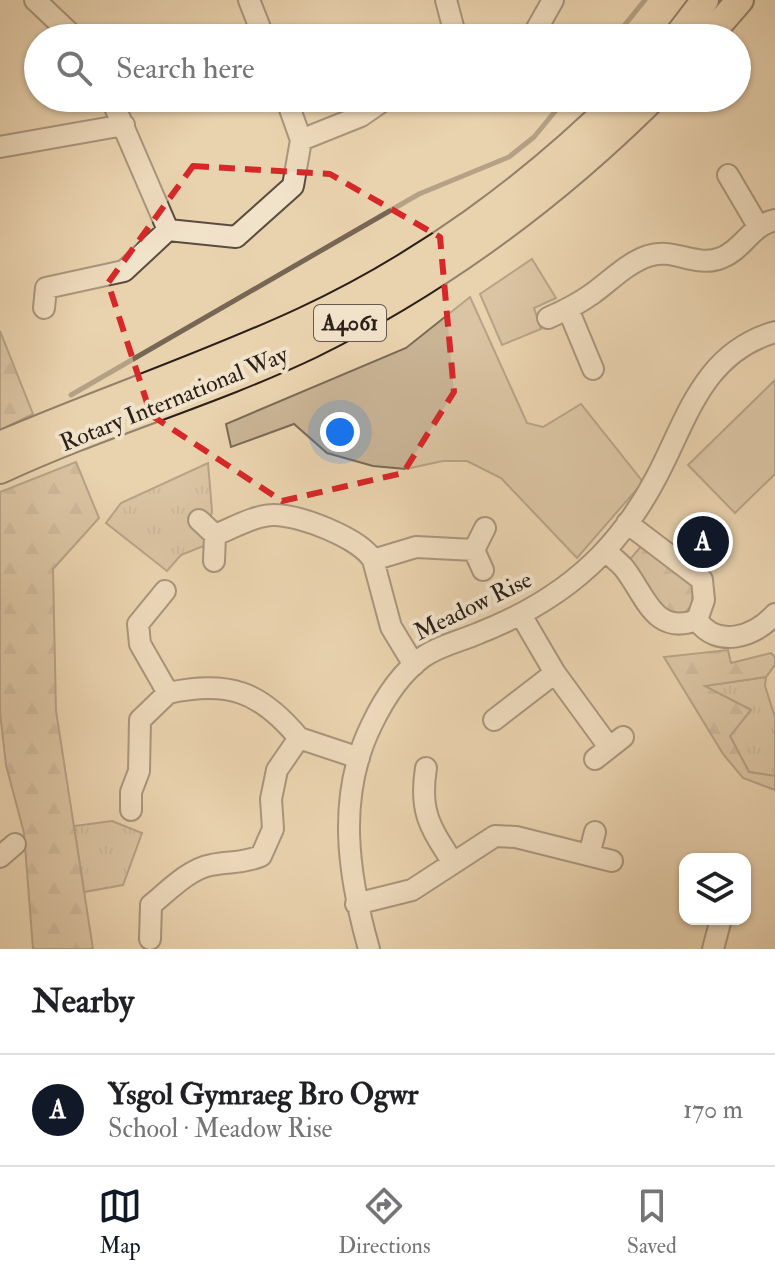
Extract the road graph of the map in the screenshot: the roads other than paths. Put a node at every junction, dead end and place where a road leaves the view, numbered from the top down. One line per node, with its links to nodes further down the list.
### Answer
1 (35, 0): 7 (street)
2 (249, 0): 8 (street)
3 (446, 0): 9 (street)
4 (553, 0): 10 (street)
5 (705, 0): 11 (main road)
6 (740, 0): 12 (main road)
7 (60, 24)
8 (258, 24)
9 (452, 24)
10 (540, 24)
11 (687, 24)
12 (719, 24)
13 (118, 112): 18 (street)
14 (291, 112): 19 (street)
15 (367, 112): 19 (street)
16 (605, 112): 29 (main road, Rotary International Way / A4061)
17 (639, 112): 30 (main road, Rotary International Way / A4061)
18 (124, 125): 20 (street); 23 (street)
19 (301, 140): 23 (street)
20 (0, 147)
21 (729, 175): 22 (street)
22 (766, 223): 25 (street)
23 (168, 230): 24 (street)
24 (44, 308)
25 (568, 309): 26 (street); 28 (street)
26 (548, 318)
27 (775, 332): 32 (street, Meadow Rise)
28 (593, 369)
29 (0, 445)
30 (0, 470)
31 (199, 520): 34 (street)
32 (627, 523): 36 (street, Meadow Rise); 43 (street)
33 (485, 528): 35 (street)
34 (215, 535): 37 (street); 38 (street)
35 (474, 550): 37 (street); 39 (street)
36 (605, 551): 42 (street, Meadow Rise); 43 (street)
37 (373, 560): 44 (street)
38 (214, 561)
39 (483, 570)
40 (165, 591): 46 (street)
41 (775, 614): 43 (street)
42 (521, 615): 44 (street, Meadow Rise); 45 (street)
43 (697, 620)
44 (414, 665): 50 (street, Meadow Rise)
45 (555, 673): 47 (street); 49 (street)
46 (168, 693): 48 (street); 52 (street)
47 (500, 708)
48 (299, 738): 50 (street); 59 (street)
49 (609, 748)
50 (359, 758): 57 (street, Meadow Rise)
51 (426, 768): 56 (street)
52 (131, 810)
53 (595, 832): 54 (street)
54 (589, 855): 55 (street); 56 (street)
55 (612, 861)
56 (453, 863): 57 (street)
57 (356, 904): 60 (street, Meadow Rise)
58 (719, 925): 61 (street)
59 (150, 939)
60 (369, 949)
61 (713, 949)

